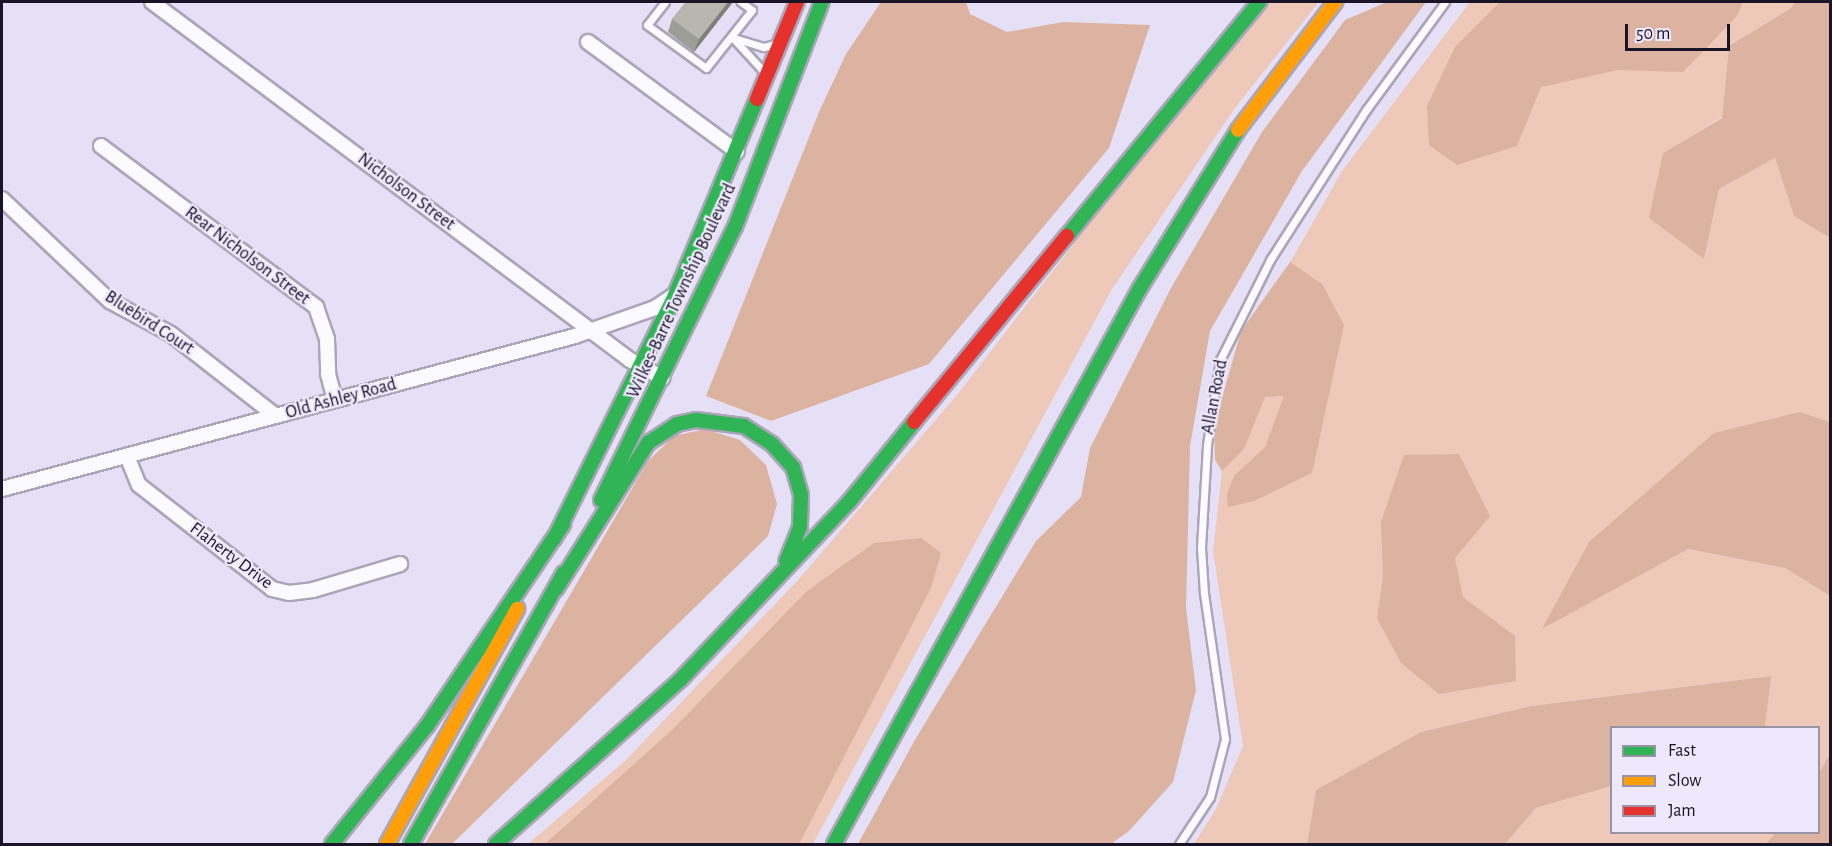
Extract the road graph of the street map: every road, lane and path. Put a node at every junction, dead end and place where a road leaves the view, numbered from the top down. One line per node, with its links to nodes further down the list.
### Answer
1 (152, 2): 17 (street, Nicholson Street)
2 (665, 2): 9 (lane)
3 (741, 2): 9 (lane)
4 (797, 2): 11 (main road, Wilkes-Barre Township Boulevard)
5 (822, 2): 19 (main road, Wilkes-Barre Township Boulevard)
6 (1259, 2): 27 (main road)
7 (1335, 2): 32 (main road)
8 (1445, 2): 33 (lane, Allan Road)
9 (732, 37): 11 (lane); 12 (lane)
10 (588, 42): 14 (street)
11 (781, 43): 12 (main road, Wilkes-Barre Township Boulevard)
12 (768, 77): 14 (main road, Wilkes-Barre Township Boulevard)
13 (101, 146): 20 (street, Rear Nicholson Street)
14 (737, 152): 16 (main road, Wilkes-Barre Township Boulevard)
15 (2, 199): 21 (street, Bluebird Court)
16 (675, 295): 17 (street, Old Ashley Road); 18 (main road, Wilkes-Barre Township Boulevard)
17 (591, 330): 18 (street, Nicholson Street); 20 (street, Old Ashley Road)
18 (642, 367): 19 (street, Nicholson Street); 24 (main road, Wilkes-Barre Township Boulevard)
19 (662, 378): 26 (main road, Wilkes-Barre Township Boulevard)
20 (335, 400): 21 (street, Old Ashley Road)
21 (276, 416): 22 (street, Old Ashley Road)
22 (128, 456): 23 (street, Old Ashley Road); 25 (street, Flaherty Drive)
23 (2, 489)
24 (563, 524): 28 (main road); 29 (main road)
25 (400, 564)
26 (556, 589): 27 (main road); 30 (main road)
27 (754, 603): 31 (main road)
28 (332, 844)
29 (387, 844)
30 (411, 844)
31 (495, 844)
32 (834, 844)
33 (1179, 844)

